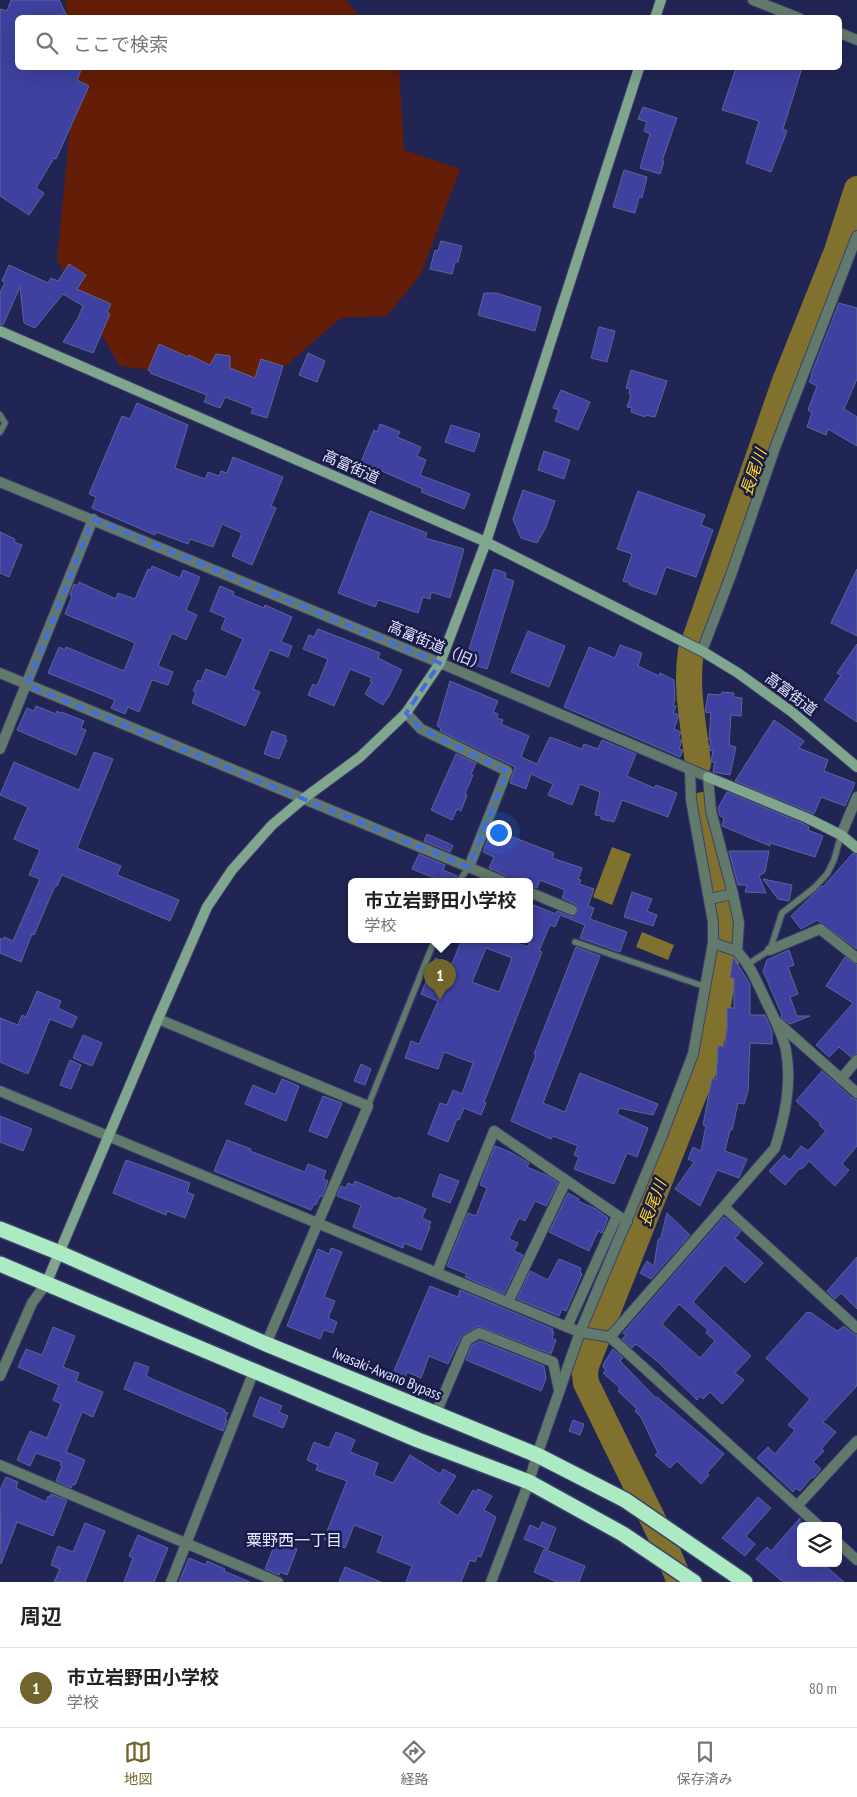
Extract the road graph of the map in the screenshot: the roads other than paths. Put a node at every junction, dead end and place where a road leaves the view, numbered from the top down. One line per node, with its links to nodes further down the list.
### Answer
1 (661, 0): 3 (street)
2 (754, 0): 4 (street)
3 (656, 15)
4 (792, 15)
5 (842, 34): 6 (street)
6 (857, 40)
7 (638, 70): 14 (street)
8 (857, 236): 15 (street)
9 (0, 330): 14 (street, 高富街道)
10 (0, 415): 11 (lane)
11 (0, 432)
12 (0, 482): 13 (street, 高富街道（旧）)
13 (93, 519): 16 (street, 高富街道（旧）); 18 (street)
14 (486, 542): 15 (street, 高富街道); 16 (street)
15 (702, 651): 21 (street, 高富街道)
16 (440, 663): 19 (street); 22 (street, 高富街道（旧）)
17 (0, 673): 18 (street)
18 (27, 684): 20 (street); 25 (street)
19 (406, 713): 25 (street); 28 (street)
20 (0, 750)
21 (857, 767)
22 (690, 770): 23 (street, 高富街道（旧）); 33 (street)
23 (708, 777): 26 (street, 高富街道（旧）); 32 (street)
24 (857, 797): 26 (street)
25 (303, 799): 28 (street); 43 (street)
26 (841, 835): 27 (street, 高富街道（旧）); 39 (lane)
27 (857, 848)
28 (469, 867): 29 (lane); 30 (street)
29 (462, 878)
30 (495, 878)
31 (533, 894): 34 (street)
32 (730, 894): 33 (street); 38 (street)
33 (711, 898): 37 (street)
34 (572, 910)
35 (574, 942): 42 (lane)
36 (433, 943): 49 (lane)
37 (715, 944): 38 (street); 42 (street)
38 (735, 950): 41 (street)
39 (770, 950): 40 (street); 41 (lane)
40 (857, 958)
41 (748, 964): 44 (street)
42 (706, 987): 55 (street)
43 (158, 1019): 49 (street); 50 (street)
44 (776, 1021): 46 (street); 52 (street)
45 (857, 1060): 46 (street)
46 (840, 1078): 48 (street)
47 (0, 1091): 50 (street)
48 (857, 1093)
49 (368, 1106): 54 (street)
50 (110, 1136): 54 (street); 57 (street)
51 (566, 1181): 53 (street); 59 (street); 61 (street)
52 (724, 1207): 63 (street); 65 (street)
53 (617, 1216): 55 (street); 62 (street)
54 (318, 1222): 59 (street); 66 (street)
55 (627, 1222): 64 (street)
56 (0, 1229): 57 (highway, Iwasaki-Awano Bypass)
57 (60, 1253): 60 (street); 66 (highway, Iwasaki-Awano Bypass)
58 (0, 1264): 60 (highway)
59 (437, 1272): 61 (street)
60 (46, 1284): 67 (highway); 68 (street)
61 (508, 1302): 62 (street)
62 (567, 1327): 64 (street)
63 (857, 1328)
64 (580, 1332): 65 (street); 69 (street)
65 (610, 1337): 75 (street)
66 (266, 1344): 70 (highway, Iwasaki-Awano Bypass)
67 (254, 1372): 74 (highway); 77 (street)
68 (0, 1376)
69 (559, 1391): 70 (street); 72 (street)
70 (436, 1413): 72 (highway, Iwasaki-Awano Bypass)
71 (857, 1441): 75 (street)
72 (537, 1455): 74 (street); 84 (highway, Iwasaki-Awano Bypass)
73 (0, 1465): 77 (street)
74 (529, 1482): 80 (highway); 83 (street)
75 (797, 1506): 76 (street)
76 (815, 1522)
77 (186, 1545): 81 (street); 82 (street)
78 (842, 1547): 79 (street)
79 (857, 1560)
80 (691, 1581)
81 (171, 1582)
82 (278, 1582)
83 (490, 1582)
84 (745, 1582)

